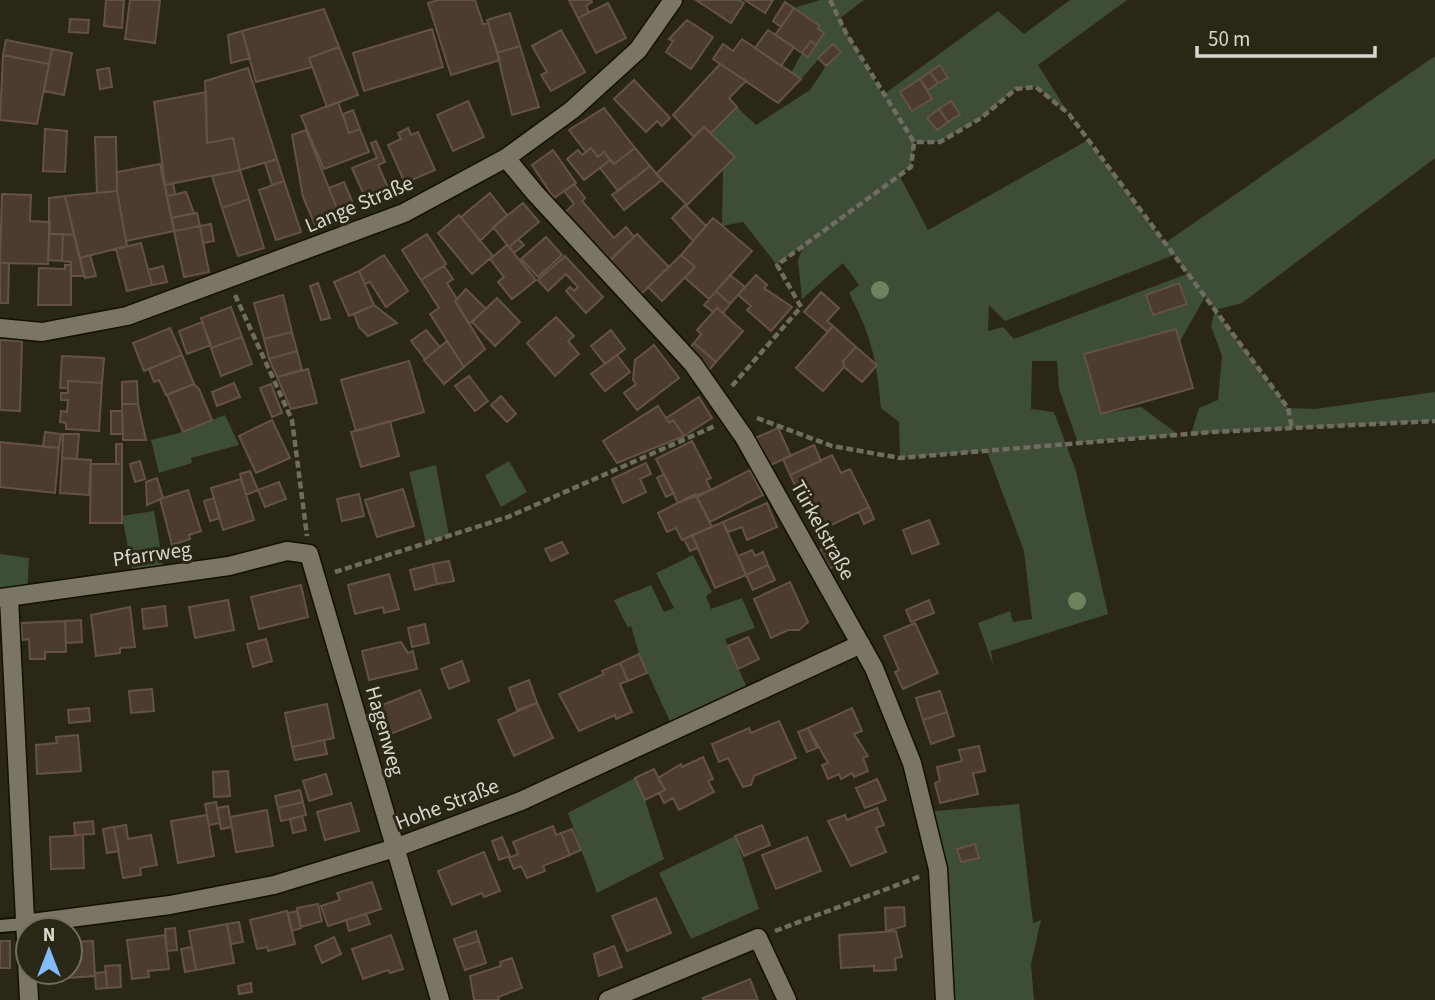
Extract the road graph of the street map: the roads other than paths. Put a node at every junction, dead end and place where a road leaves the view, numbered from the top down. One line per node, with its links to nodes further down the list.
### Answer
1 (673, 0): 2 (street, Lange Straße)
2 (506, 158): 3 (street, Lange Straße); 6 (street, Türkelstraße)
3 (0, 328)
4 (309, 554): 5 (street, Pfarrweg); 7 (street, Hagenweg)
5 (5, 598): 8 (street)
6 (860, 644): 7 (street, Hohe Straße); 13 (street, Türkelstraße)
7 (395, 848): 9 (street, Hohe Straße); 10 (street, Hagenweg)
8 (24, 916)
9 (84, 916)
10 (440, 1000)
11 (608, 1000): 12 (street)
12 (787, 1000)
13 (945, 1000)

